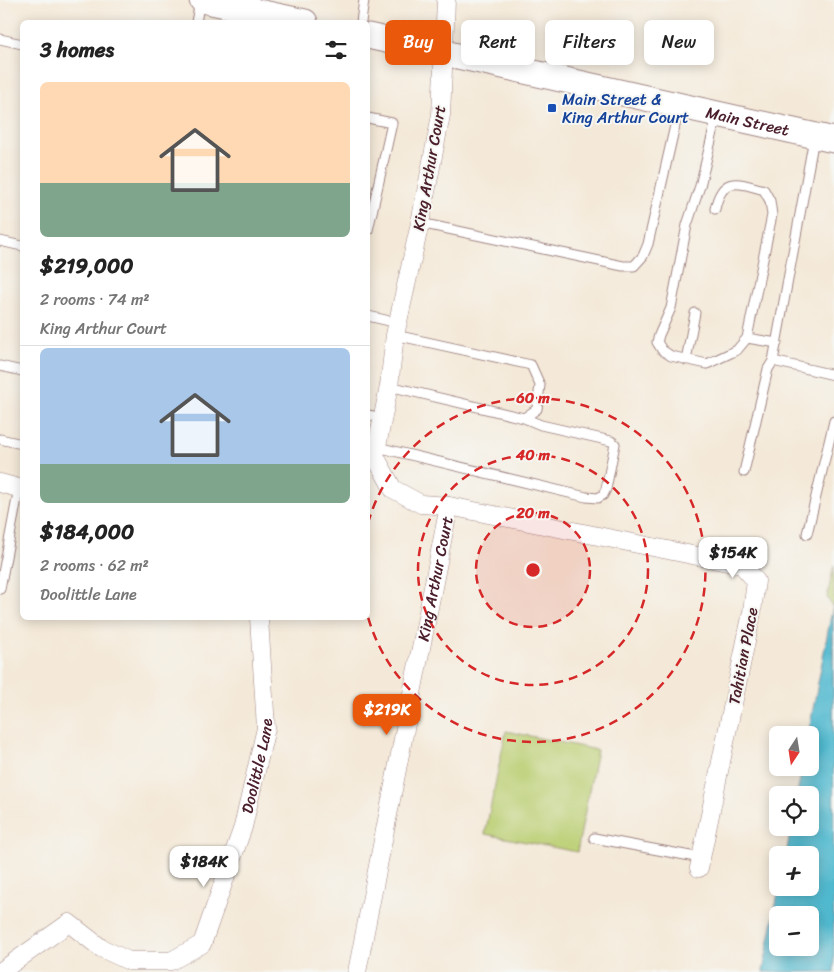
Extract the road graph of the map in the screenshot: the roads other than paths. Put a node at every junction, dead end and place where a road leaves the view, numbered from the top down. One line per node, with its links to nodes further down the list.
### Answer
1 (201, 0): 4 (lane); 5 (main road)
2 (364, 0): 6 (lane)
3 (446, 0): 7 (street, King Arthur Court)
4 (196, 20)
5 (296, 20)
6 (361, 20)
7 (445, 20)
8 (370, 36): 10 (main road, Main Street)
9 (0, 39): 11 (lane)
10 (385, 40)
11 (20, 44)
12 (451, 55): 14 (main road, Main Street)
13 (443, 65): 20 (street, King Arthur Court)
14 (680, 105): 15 (main road, Main Street); 20 (lane)
15 (717, 113): 17 (main road, Main Street); 28 (lane)
16 (370, 118): 19 (lane)
17 (824, 137): 27 (lane)
18 (715, 209): 26 (lane)
19 (370, 221)
20 (420, 222): 25 (street, King Arthur Court)
21 (0, 241): 22 (lane)
22 (20, 246)
23 (695, 313): 28 (lane)
24 (370, 317): 25 (lane)
25 (397, 329): 33 (street, King Arthur Court); 35 (lane)
26 (747, 338): 27 (lane); 28 (lane)
27 (777, 343): 29 (lane)
28 (686, 360)
29 (774, 362): 32 (lane); 40 (lane)
30 (0, 366): 31 (lane)
31 (20, 371)
32 (834, 375)
33 (389, 386): 34 (street, King Arthur Court); 35 (lane)
34 (375, 416): 39 (street, King Arthur Court)
35 (524, 418): 39 (lane)
36 (834, 421): 45 (lane)
37 (0, 439): 38 (lane)
38 (20, 444)
39 (378, 447): 44 (street, King Arthur Court)
40 (744, 472)
41 (0, 483): 42 (street)
42 (20, 489)
43 (20, 494): 46 (lane)
44 (449, 506): 49 (street, Tahitian Place); 51 (street, King Arthur Court)
45 (808, 534)
46 (0, 589)
47 (259, 620): 50 (street, Doolittle Lane)
48 (594, 838): 49 (lane)
49 (700, 863)
50 (0, 972)
51 (357, 972)

